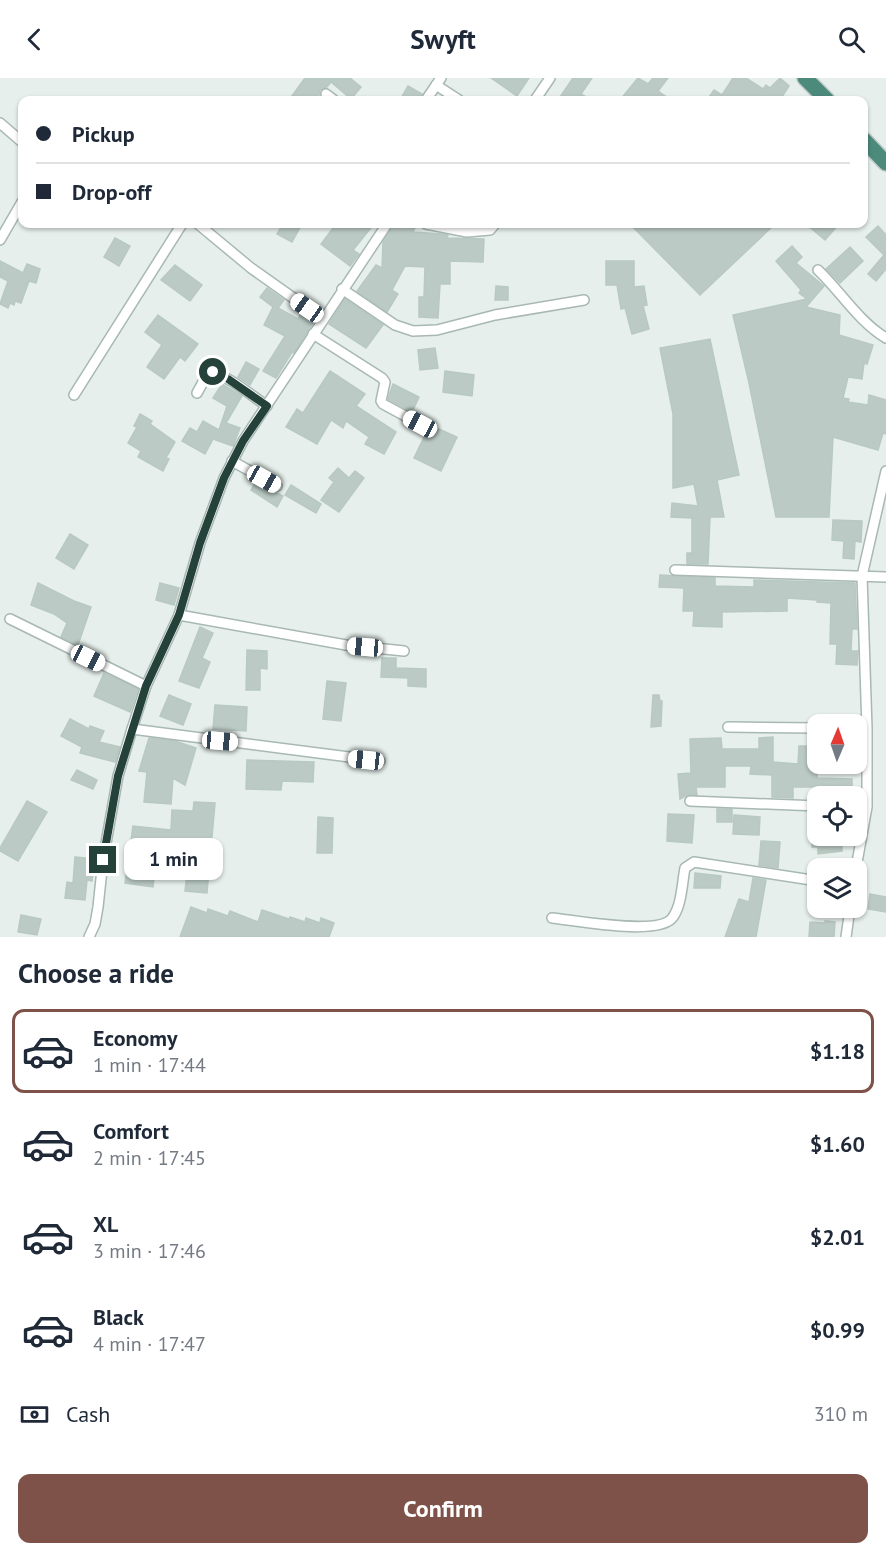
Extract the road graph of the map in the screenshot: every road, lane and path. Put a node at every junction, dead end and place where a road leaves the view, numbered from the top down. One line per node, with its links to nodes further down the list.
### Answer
1 (550, 78): 8 (street)
2 (805, 78): 9 (highway)
3 (439, 82): 6 (street); 7 (street)
4 (326, 94): 5 (street)
5 (329, 96)
6 (429, 96)
7 (455, 96)
8 (538, 96)
9 (823, 96)
10 (0, 123): 11 (street)
11 (18, 139)
12 (868, 144): 13 (highway)
13 (886, 163)
14 (18, 209): 20 (street)
15 (179, 228): 28 (street)
16 (203, 228): 24 (street)
17 (384, 228): 22 (street)
18 (446, 228): 19 (street)
19 (492, 228)
20 (0, 240)
21 (818, 270): 26 (street)
22 (342, 289): 23 (street); 24 (street)
23 (584, 300)
24 (323, 319): 25 (street)
25 (313, 334): 29 (street); 30 (street)
26 (886, 338)
27 (197, 393): 29 (street)
28 (74, 395)
29 (267, 406): 31 (street)
30 (420, 424)
31 (232, 461): 33 (street); 37 (street)
32 (886, 471): 35 (street)
33 (277, 486)
34 (675, 570): 35 (street)
35 (862, 576): 36 (street); 41 (street)
36 (886, 577)
37 (179, 615): 39 (street); 40 (street)
38 (10, 619): 40 (street)
39 (404, 651)
40 (146, 686): 44 (street)
41 (867, 714)
42 (728, 727): 43 (street)
43 (807, 728)
44 (132, 729): 45 (street); 51 (street)
45 (380, 761)
46 (690, 801): 47 (street)
47 (807, 806)
48 (807, 879): 49 (street)
49 (552, 918)
50 (849, 918): 52 (street)
51 (89, 937)
52 (846, 937)

